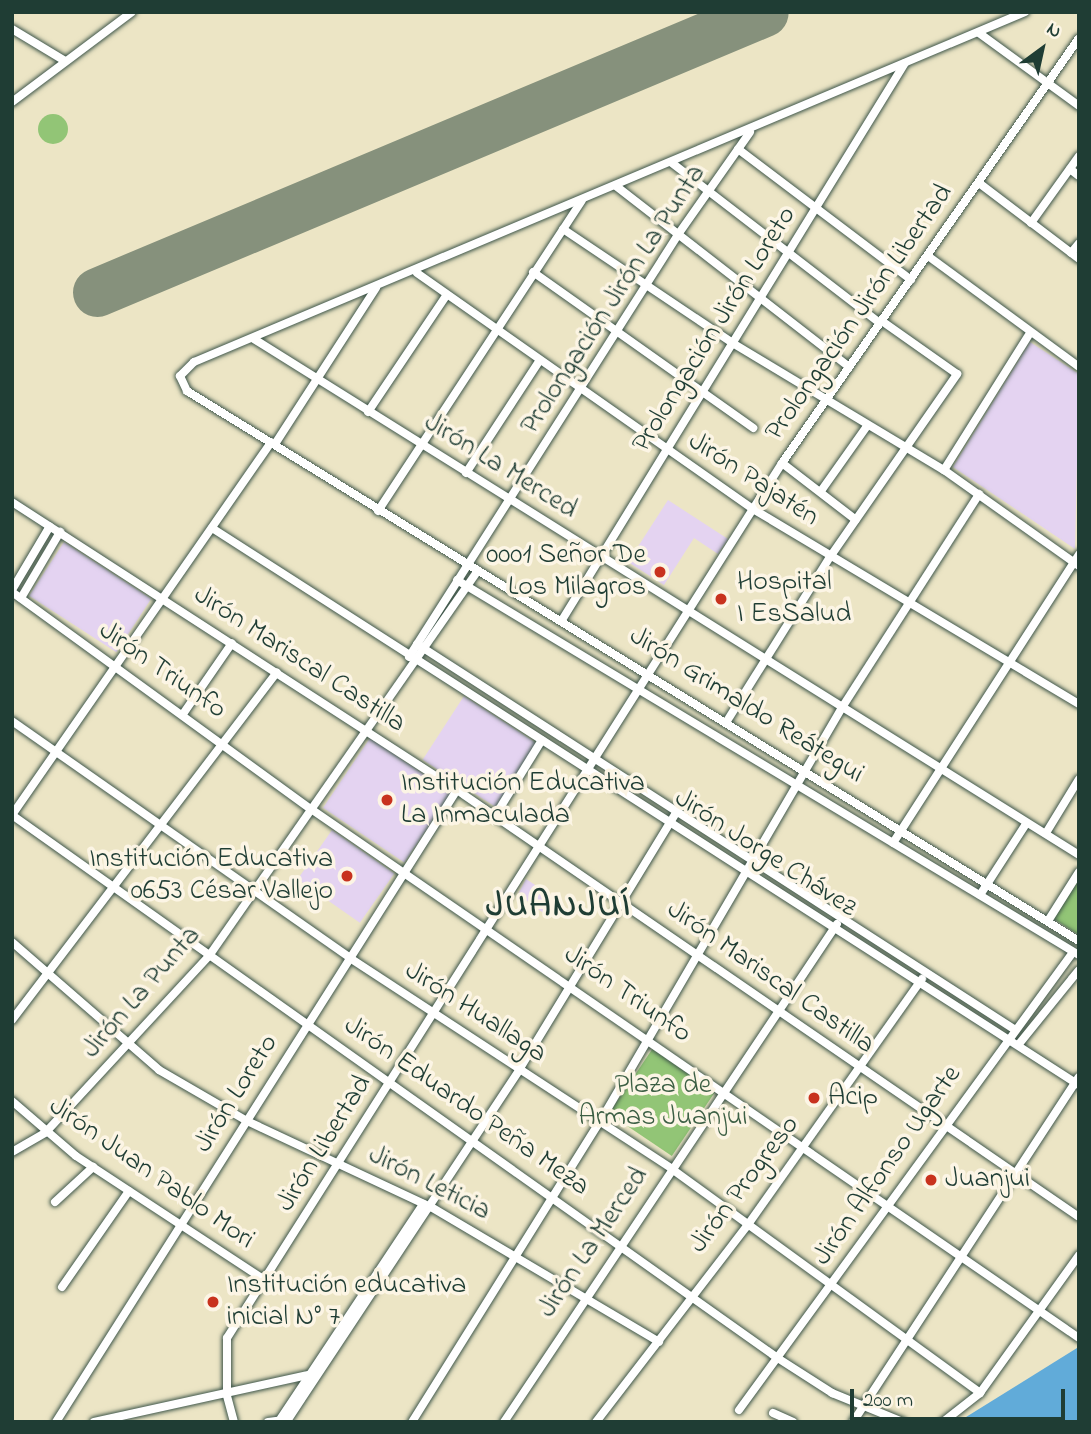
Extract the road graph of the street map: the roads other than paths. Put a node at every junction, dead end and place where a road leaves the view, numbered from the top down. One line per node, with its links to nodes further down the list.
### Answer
1 (132, 12): 6 (street)
2 (1025, 12): 4 (street)
3 (12, 29): 6 (street)
4 (979, 33): 7 (street); 8 (street)
5 (1079, 38): 8 (street, Prolongación Jirón Libertad)
6 (65, 61): 9 (street)
7 (905, 63): 11 (street); 21 (street, Prolongación Jirón Loreto)
8 (1048, 82): 10 (street); 17 (street, Prolongación Jirón Libertad)
9 (12, 102)
10 (1079, 106)
11 (752, 130): 12 (street, Prolongación Jirón La Punta); 14 (street)
12 (738, 149): 19 (street, Prolongación Jirón La Punta); 21 (street)
13 (1079, 156): 15 (street)
14 (672, 163): 18 (street); 19 (street)
15 (1070, 169): 16 (street); 22 (street)
16 (1079, 176)
17 (979, 183): 22 (street); 28 (street, Prolongación Jirón Libertad)
18 (616, 186): 20 (street); 24 (street)
19 (708, 192): 24 (street, Prolongación Jirón La Punta); 26 (street)
20 (583, 200): 23 (street); 30 (street)
21 (817, 208): 26 (street, Prolongación Jirón Loreto); 31 (street)
22 (1031, 223): 27 (street)
23 (563, 229): 29 (street); 32 (street)
24 (677, 236): 32 (street, Prolongación Jirón La Punta); 35 (street)
25 (1079, 243): 27 (street)
26 (788, 253): 35 (street, Prolongación Jirón Loreto); 36 (street)
27 (1075, 256)
28 (928, 257): 31 (street, Prolongación Jirón Libertad); 39 (street)
29 (533, 272): 37 (street); 38 (street)
30 (417, 273): 33 (street); 34 (street, Jirón Pajatén)
31 (911, 280): 36 (street, Prolongación Jirón Libertad)
32 (644, 286): 38 (street, Prolongación Jirón La Punta); 41 (street)
33 (377, 287): 40 (street); 45 (street)
34 (446, 296): 37 (street, Jirón Pajatén); 49 (street)
35 (761, 299): 41 (street, Prolongación Jirón Loreto); 43 (street)
36 (881, 322): 43 (street, Prolongación Jirón Libertad); 54 (street)
37 (495, 328): 42 (street, Jirón Pajatén); 52 (street)
38 (618, 333): 46 (street, Prolongación Jirón La Punta); 47 (street)
39 (1030, 333): 44 (street); 57 (street)
40 (254, 339): 45 (street, Jirón La Merced); 53 (street, Jirón Grimaldo Reátegui)
41 (734, 344): 47 (street, Prolongación Jirón Loreto); 48 (street)
42 (540, 360): 46 (street, Jirón Pajatén); 58 (street)
43 (849, 367): 48 (street, Prolongación Jirón Libertad)
44 (1079, 367)
45 (316, 380): 49 (street, Jirón La Merced); 53 (street)
46 (582, 389): 55 (street, Jirón Pajatén); 61 (street, Prolongación Jirón La Punta)
47 (703, 394): 51 (street); 55 (street, Prolongación Jirón Loreto)
48 (828, 399): 50 (street); 56 (street, Prolongación Jirón Libertad)
49 (368, 412): 52 (street, Jirón La Merced)
50 (867, 426): 54 (street); 59 (street)
51 (753, 428)
52 (417, 442): 58 (street, Jirón La Merced); 64 (street)
53 (273, 443): 64 (street, Jirón Grimaldo Reátegui); 67 (street)
54 (907, 448): 57 (street); 65 (street)
55 (667, 452): 63 (street, Jirón Pajatén); 69 (street, Prolongación Jirón Loreto)
56 (782, 463): 59 (street); 63 (street, Prolongación Jirón Libertad)
57 (944, 470): 60 (street)
58 (466, 473): 61 (street, Jirón La Merced)
59 (821, 491): 65 (street)
60 (979, 494): 71 (street); 78 (street)
61 (512, 501): 69 (street, Jirón La Merced); 72 (street, Prolongación Jirón La Punta)
62 (12, 502): 66 (street, Jirón Mariscal Castilla)
63 (753, 509): 70 (street, Jirón Pajatén); 79 (street, Prolongación Jirón Libertad)
64 (378, 511): 72 (street, Jirón Grimaldo Reátegui)
65 (856, 520): 70 (street)
66 (50, 526): 68 (street, Jirón Mariscal Castilla); 75 (street)
67 (212, 528): 76 (street); 84 (street, Jirón Jorge Chávez)
68 (60, 532): 75 (street); 76 (street, Jirón Mariscal Castilla)
69 (603, 557): 79 (street, Jirón La Merced); 80 (street, Prolongación Jirón Loreto)
70 (830, 557): 78 (street, Jirón Pajatén); 85 (street)
71 (1077, 561): 87 (street)
72 (474, 568): 73 (street, Jirón La Punta); 74 (street, Jirón La Punta); 80 (street, Jirón Grimaldo Reátegui)
73 (457, 580): 74 (street, Jirón Grimaldo Reátegui); 82 (street, Jirón La Punta)
74 (468, 587): 83 (street, Jirón La Punta); 90 (street, Jirón Grimaldo Reátegui)
75 (16, 594): 77 (street); 86 (street, Jirón Triunfo)
76 (160, 597): 81 (street, Jirón Mariscal Castilla); 86 (street)
77 (12, 604)
78 (906, 605): 87 (street, Jirón Pajatén); 92 (street)
79 (690, 612): 85 (street, Jirón La Merced); 89 (street, Prolongación Jirón Libertad)
80 (562, 620): 89 (street, Jirón Grimaldo Reátegui)
81 (232, 643): 88 (street, Jirón Mariscal Castilla); 93 (street)
82 (417, 644): 83 (street, Jirón Jorge Chávez); 84 (street, Jirón La Punta)
83 (426, 650): 84 (street, Jirón La Punta); 100 (street, Jirón Jorge Chávez)
84 (413, 659): 96 (street, Jirón La Punta); 97 (street, Jirón Jorge Chávez)
85 (764, 660): 92 (street, Jirón La Merced); 94 (street)
86 (116, 666): 93 (street, Jirón Triunfo); 99 (street)
87 (1011, 667): 91 (street, Jirón Pajatén); 102 (street)
88 (277, 672): 96 (street, Jirón Mariscal Castilla); 98 (street)
89 (651, 674): 90 (street, Prolongación Jirón Libertad); 94 (street, Jirón Grimaldo Reátegui)
90 (641, 690): 100 (street, Jirón Libertad); 105 (street, Jirón Grimaldo Reátegui)
91 (1079, 704)
92 (843, 706): 102 (street, Jirón La Merced); 103 (street)
93 (183, 714): 98 (street, Jirón Triunfo)
94 (727, 720): 103 (street, Jirón Grimaldo Reátegui)
95 (12, 721): 99 (street, Jirón Huallaga)
96 (368, 731): 106 (street, Jirón Mariscal Castilla); 107 (street, Jirón La Punta)
97 (542, 740): 101 (street, Jirón Jorge Chávez); 110 (street)
98 (225, 743): 107 (street, Jirón Triunfo); 112 (street)
99 (58, 754): 109 (street); 112 (street, Jirón Huallaga)
100 (598, 759): 101 (street, Jirón Libertad); 108 (street, Jirón Jorge Chávez)
101 (592, 769): 111 (street, Jirón Jorge Chávez); 117 (street, Jirón Libertad)
102 (943, 769): 113 (street, Jirón La Merced); 114 (street)
103 (806, 770): 105 (street); 114 (street, Jirón Grimaldo Reátegui)
104 (1079, 779): 115 (street)
105 (799, 783): 116 (street, Jirón Grimaldo Reátegui); 119 (street)
106 (457, 790): 110 (street, Jirón Mariscal Castilla); 121 (street, Jirón Loreto)
107 (311, 809): 121 (street, Jirón Triunfo); 125 (street, Jirón La Punta)
108 (677, 811): 111 (street); 119 (street, Jirón Jorge Chávez)
109 (12, 815): 124 (street, Jirón Eduardo Peña Meza)
110 (495, 816): 117 (street, Jirón Mariscal Castilla)
111 (671, 821): 120 (street, Jirón Jorge Chávez); 127 (street)
112 (158, 824): 124 (street); 125 (street, Jirón Huallaga)
113 (1026, 824): 115 (street, Jirón La Merced); 123 (street)
114 (902, 830): 116 (street); 123 (street, Jirón Grimaldo Reátegui)
115 (1046, 834): 118 (street, Jirón La Merced)
116 (893, 843): 126 (street, Jirón Grimaldo Reátegui)
117 (538, 847): 127 (street, Jirón Mariscal Castilla); 131 (street, Jirón Libertad)
118 (1079, 855)
119 (755, 859): 120 (street); 128 (street, Jirón Jorge Chávez)
120 (748, 871): 130 (street, Jirón Jorge Chávez); 134 (street)
121 (404, 873): 131 (street, Jirón Triunfo); 137 (street, Jirón Loreto)
122 (1079, 873): 129 (street)
123 (988, 884): 126 (street); 129 (street, Jirón Grimaldo Reátegui)
124 (114, 886): 136 (street, Jirón Eduardo Peña Meza); 139 (street)
125 (253, 891): 136 (street, Jirón La Punta); 137 (street, Jirón Huallaga)
126 (980, 895): 135 (street, Jirón Grimaldo Reátegui)
127 (620, 902): 134 (street, Jirón Mariscal Castilla); 141 (street)
128 (841, 918): 130 (street, Jirón La Merced); 140 (street, Jirón Jorge Chávez)
129 (1048, 920): 132 (street, Jirón Grimaldo Reátegui)
130 (835, 926): 142 (street, Jirón Jorge Chávez); 143 (street, Jirón La Merced)
131 (488, 928): 141 (street, Jirón Triunfo); 144 (street, Jirón Libertad)
132 (1079, 942)
133 (12, 943): 139 (street, Jirón Leticia)
134 (699, 954): 143 (street, Jirón Mariscal Castilla); 149 (street)
135 (1075, 955): 147 (street, Jirón Alfonso Ugarte)
136 (209, 957): 146 (street, Jirón Eduardo Peña Meza); 151 (street, Jirón La Punta)
137 (350, 958): 144 (street, Jirón Huallaga); 146 (street, Jirón Loreto)
138 (1079, 970): 150 (street)
139 (48, 972): 145 (street); 151 (street, Jirón Leticia)
140 (926, 973): 142 (street, Jirón Progreso); 147 (street, Jirón Jorge Chávez)
141 (570, 983): 149 (street, Jirón Triunfo); 153 (street)
142 (920, 983): 148 (street, Jirón Jorge Chávez); 152 (street, Jirón Progreso)
143 (778, 1011): 152 (street, Jirón Mariscal Castilla); 156 (street, Jirón La Merced)
144 (434, 1014): 153 (street, Jirón Huallaga); 154 (street, Jirón Libertad)
145 (12, 1020)
146 (307, 1024): 154 (street, Jirón Eduardo Peña Meza); 159 (street, Jirón Loreto)
147 (1014, 1029): 148 (street, Jirón Alfonso Ugarte)
148 (1007, 1037): 150 (street, Jirón Jorge Chávez); 160 (street, Jirón Alfonso Ugarte)
149 (649, 1039): 156 (street, Jirón Triunfo); 158 (street)
150 (1019, 1044): 155 (street, Jirón Jorge Chávez)
151 (130, 1046): 159 (street, Jirón Leticia); 161 (street, Jirón La Punta)
152 (859, 1069): 160 (street, Jirón Mariscal Castilla); 163 (street, Jirón Progreso)
153 (519, 1070): 158 (street, Jirón Huallaga); 162 (street)
154 (392, 1081): 162 (street, Jirón Eduardo Peña Meza); 165 (street, Jirón Libertad)
155 (1077, 1081): 168 (street)
156 (724, 1089): 163 (street, Jirón Triunfo); 167 (street, Jirón La Merced)
157 (12, 1101): 161 (street, Jirón Juan Pablo Mori)
158 (601, 1120): 167 (street, Jirón Huallaga); 170 (street)
159 (247, 1121): 165 (street, Jirón Leticia); 175 (street, Jirón Loreto)
160 (944, 1125): 168 (street, Jirón Mariscal Castilla); 173 (street, Jirón Alfonso Ugarte)
161 (46, 1132): 164 (street, Jirón La Punta); 166 (street, Jirón Juan Pablo Mori)
162 (475, 1138): 170 (street, Jirón Eduardo Peña Meza); 172 (street)
163 (805, 1145): 173 (street, Jirón Triunfo); 176 (street, Jirón Progreso)
164 (12, 1152)
165 (339, 1164): 172 (street, Jirón Leticia); 181 (street, Jirón Libertad)
166 (93, 1167): 169 (street, Jirón Juan Pablo Mori); 171 (street)
167 (672, 1169): 176 (street, Jirón Huallaga); 177 (street, Jirón La Merced)
168 (1015, 1173): 174 (street, Jirón Mariscal Castilla); 179 (street)
169 (129, 1191): 175 (street, Jirón Juan Pablo Mori); 183 (street)
170 (553, 1195): 177 (street, Jirón Eduardo Peña Meza); 178 (street)
171 (55, 1202)
172 (427, 1205): 178 (street, Jirón Leticia); 191 (street)
173 (891, 1206): 179 (street, Jirón Triunfo); 182 (street, Jirón Alfonso Ugarte)
174 (1079, 1217)
175 (184, 1225): 181 (street, Jirón Juan Pablo Mori); 198 (street, Jirón Loreto)
176 (747, 1226): 182 (street, Jirón Huallaga); 184 (street, Jirón Progreso)
177 (619, 1243): 184 (street, Jirón Eduardo Peña Meza); 185 (street, Jirón La Merced)
178 (512, 1253): 185 (street, Jirón Leticia); 202 (street)
179 (959, 1254): 186 (street, Jirón Triunfo); 187 (street)
180 (1079, 1255): 186 (street)
181 (266, 1281): 193 (street, Jirón Libertad)
182 (831, 1286): 187 (street, Jirón Huallaga); 190 (street, Jirón Alfonso Ugarte)
183 (62, 1287)
184 (690, 1296): 189 (street, Jirón Progreso); 190 (street, Jirón Eduardo Peña Meza)
185 (583, 1298): 189 (street, Jirón Leticia); 203 (street, Jirón La Merced)
186 (1040, 1312): 188 (street, Jirón Triunfo); 192 (street)
187 (903, 1338): 192 (street, Jirón Huallaga); 194 (street)
188 (1079, 1338)
189 (660, 1342): 204 (street, Jirón Progreso)
190 (776, 1357): 194 (street, Jirón Eduardo Peña Meza); 195 (street, Jirón Alfonso Ugarte)
191 (314, 1374): 193 (street); 197 (street)
192 (980, 1393): 208 (street)
193 (227, 1395): 199 (street); 200 (street, Jirón Libertad)
194 (861, 1406): 206 (street); 207 (street, Jirón Eduardo Peña Meza)
195 (739, 1410)
196 (774, 1413): 205 (street)
197 (285, 1420): 201 (street)
198 (56, 1422)
199 (94, 1422)
200 (234, 1422)
201 (268, 1422)
202 (412, 1422)
203 (504, 1422)
204 (596, 1422)
205 (793, 1422)
206 (853, 1422)
207 (903, 1422)
208 (943, 1422)

